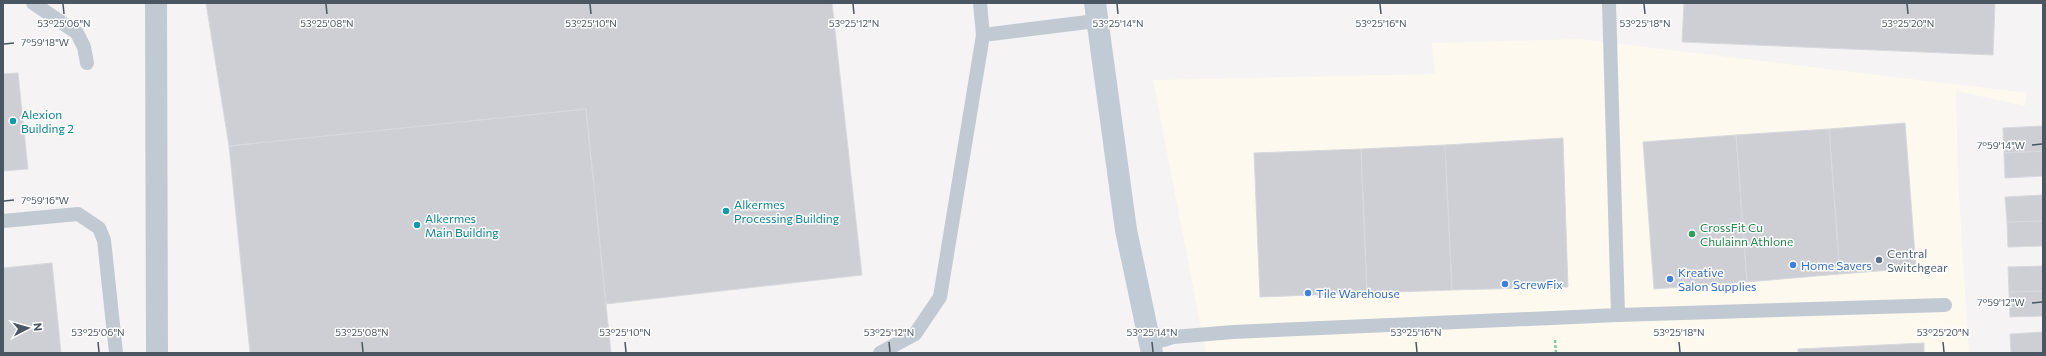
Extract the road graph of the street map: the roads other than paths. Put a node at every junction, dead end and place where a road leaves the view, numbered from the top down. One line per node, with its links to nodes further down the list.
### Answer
1 (33, 3): 7 (lane)
2 (156, 3): 13 (street)
3 (980, 3): 6 (lane)
4 (1609, 3): 10 (lane)
5 (1096, 12): 6 (lane); 11 (main road)
6 (983, 35): 14 (lane)
7 (87, 64)
8 (3, 221): 12 (lane)
9 (1945, 305): 10 (lane)
10 (1618, 315): 11 (lane)
11 (1151, 349)
12 (116, 353)
13 (157, 353)
14 (880, 353)

